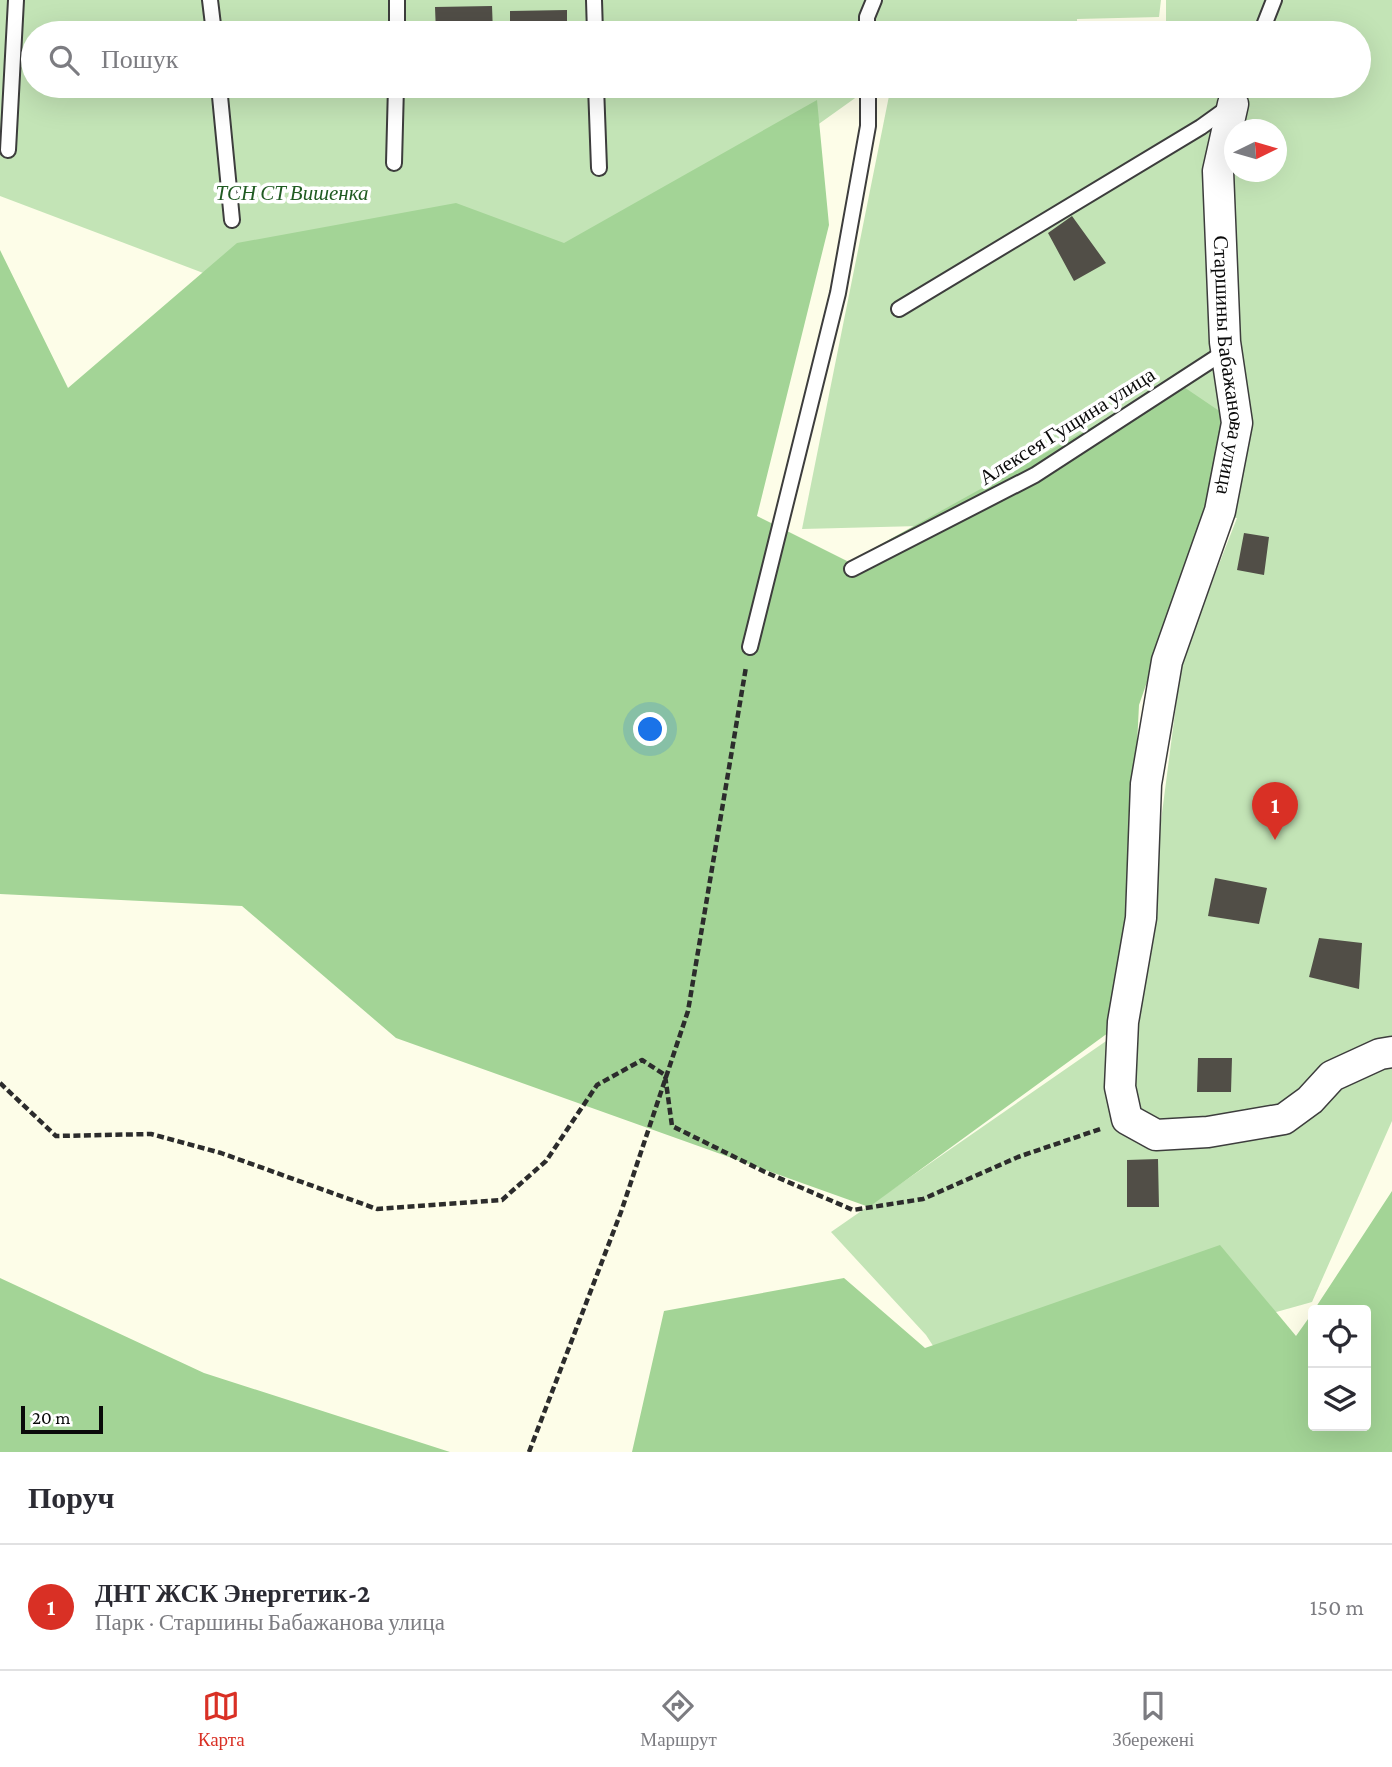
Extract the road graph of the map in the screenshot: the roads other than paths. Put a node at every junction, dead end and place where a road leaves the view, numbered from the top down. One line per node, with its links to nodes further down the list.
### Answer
1 (16, 0): 18 (lane)
2 (210, 0): 7 (lane)
3 (397, 0): 8 (lane)
4 (594, 0): 9 (lane)
5 (873, 0): 10 (lane)
6 (1274, 0): 11 (lane)
7 (213, 21)
8 (397, 21)
9 (595, 21)
10 (867, 21)
11 (1266, 21)
12 (220, 98): 21 (lane)
13 (396, 98): 19 (lane)
14 (596, 98): 20 (lane)
15 (868, 98): 25 (lane)
16 (1234, 98): 22 (lane)
17 (1236, 98): 23 (street, Старшины Бабажанова улица)
18 (8, 150)
19 (394, 163)
20 (599, 168)
21 (232, 220)
22 (899, 309)
23 (1226, 351): 24 (lane, Алексея Гущина улица); 26 (street, Старшины Бабажанова улица)
24 (852, 569)
25 (750, 647)
26 (1392, 1052)

